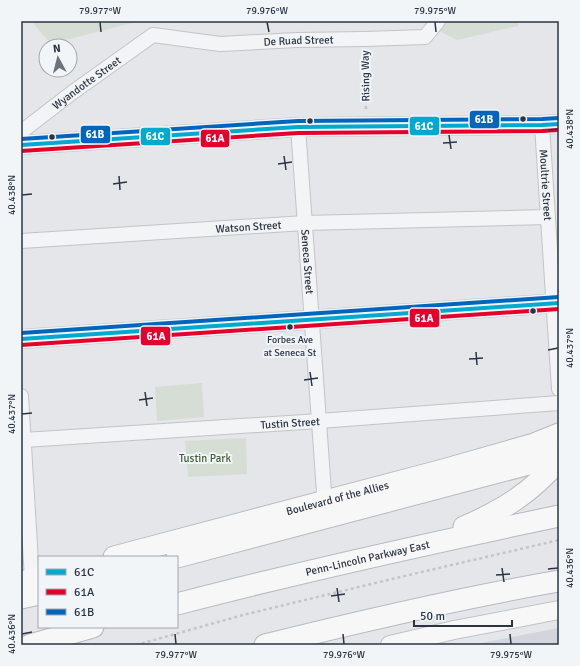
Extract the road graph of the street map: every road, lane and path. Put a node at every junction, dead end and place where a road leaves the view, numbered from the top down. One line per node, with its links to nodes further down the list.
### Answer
1 (438, 21): 3 (street, De Ruad Street)
2 (153, 35): 3 (street, De Ruad Street); 7 (street, Wyandotte Street)
3 (364, 40): 4 (path, Rising Way)
4 (366, 112)
5 (551, 125): 6 (main road); 9 (street, Moultrie Street)
6 (298, 128): 8 (main road); 10 (street, Seneca Street)
7 (21, 132)
8 (21, 145)
9 (552, 213): 10 (street, Watson Street); 12 (street, Moultrie Street)
10 (305, 223): 11 (street, Watson Street); 13 (street, Seneca Street)
11 (21, 241)
12 (556, 303): 13 (main road); 15 (street, Moultrie Street)
13 (312, 320): 14 (main road); 18 (street, Seneca Street)
14 (21, 339)
15 (559, 389)
16 (21, 396): 20 (street)
17 (559, 403): 18 (street, Tustin Street)
18 (319, 421): 20 (street, Tustin Street); 23 (street, Seneca Street)
19 (559, 436): 21 (highway)
20 (23, 439): 22 (street)
21 (548, 455): 26 (highway); 27 (highway, Boulevard of the Allies); 28 (highway, Boulevard of the Allies)
22 (23, 460): 30 (street)
23 (324, 492)
24 (559, 516): 26 (highway, Penn-Lincoln Parkway East)
25 (559, 540): 36 (path)
26 (420, 546): 32 (highway, Penn-Lincoln Parkway East)
27 (118, 556)
28 (178, 557)
29 (559, 581): 37 (highway)
30 (33, 583): 31 (highway)
31 (21, 598)
32 (178, 604)
33 (559, 610): 38 (main road)
34 (90, 628): 35 (highway)
35 (30, 645)
36 (136, 645)
37 (265, 645)
38 (390, 645)

